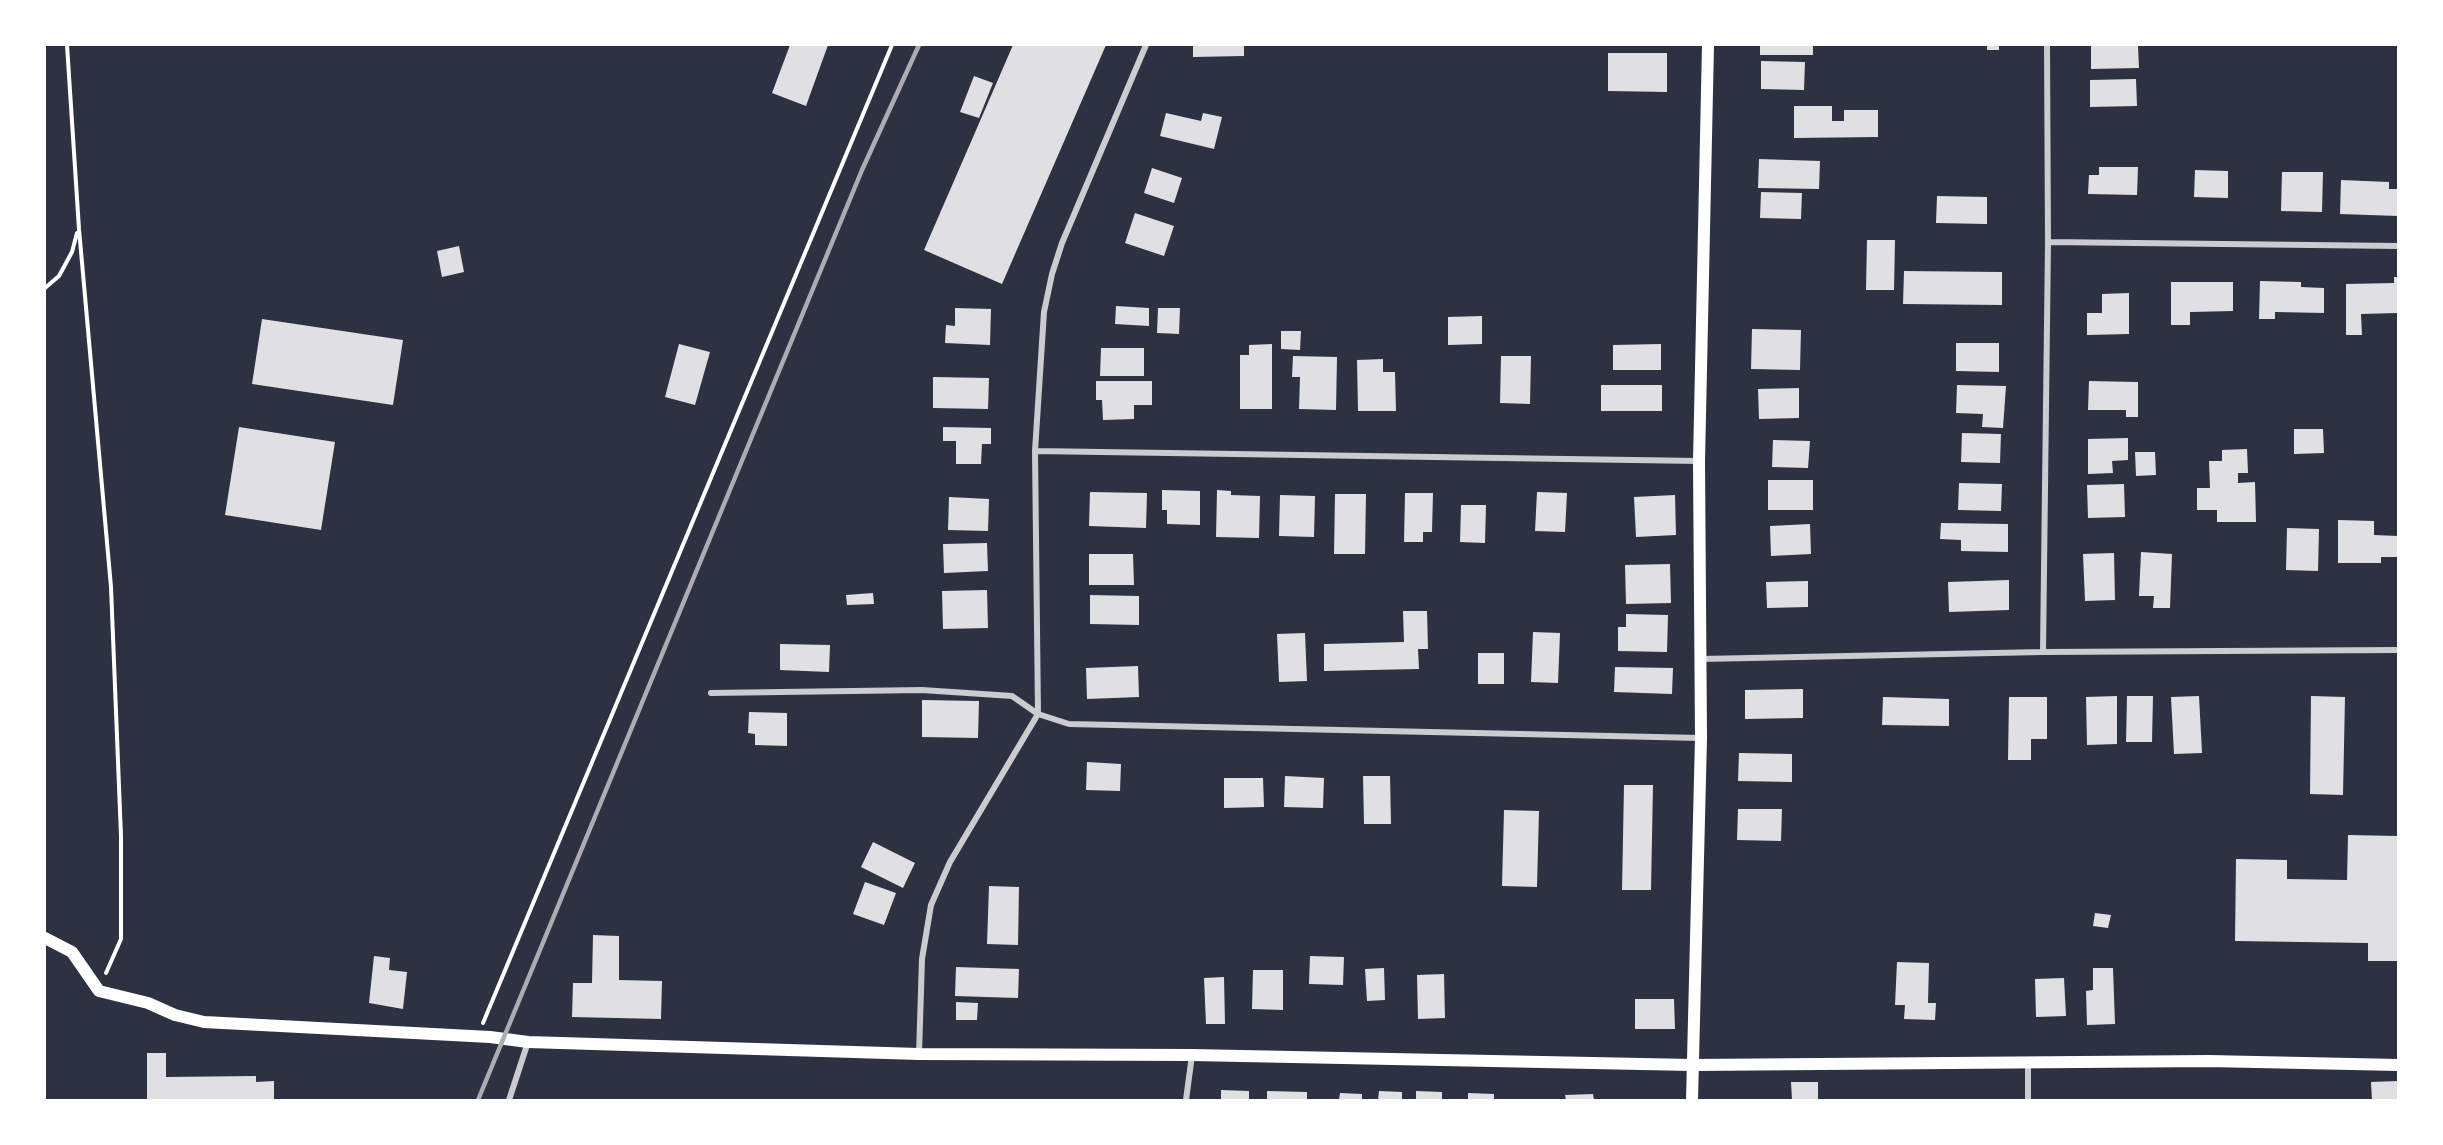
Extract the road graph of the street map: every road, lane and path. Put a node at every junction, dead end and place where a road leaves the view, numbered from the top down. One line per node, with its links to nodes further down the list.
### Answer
1 (67, 45): 6 (path)
2 (892, 45): 20 (path)
3 (1146, 45): 10 (street)
4 (1708, 45): 11 (main road)
5 (2047, 45): 7 (street)
6 (79, 229): 9 (path); 19 (path)
7 (2048, 242): 8 (street); 13 (street)
8 (2398, 246)
9 (45, 288)
10 (1035, 451): 11 (street); 16 (street)
11 (1699, 461): 14 (main road)
12 (2398, 650): 13 (street)
13 (2043, 652): 14 (street)
14 (1701, 659): 17 (main road)
15 (711, 693): 16 (street)
16 (1038, 714): 17 (street); 22 (street)
17 (1701, 738): 25 (main road)
18 (45, 938): 19 (main road)
19 (99, 991): 20 (main road)
20 (477, 1038): 21 (main road)
21 (528, 1042): 22 (main road); 27 (street)
22 (919, 1054): 23 (main road)
23 (1192, 1055): 25 (main road); 28 (street)
24 (2028, 1061): 25 (main road); 26 (main road); 30 (street)
25 (1692, 1065): 29 (main road)
26 (2398, 1065)
27 (509, 1100)
28 (1186, 1100)
29 (1692, 1100)
30 (2028, 1100)

